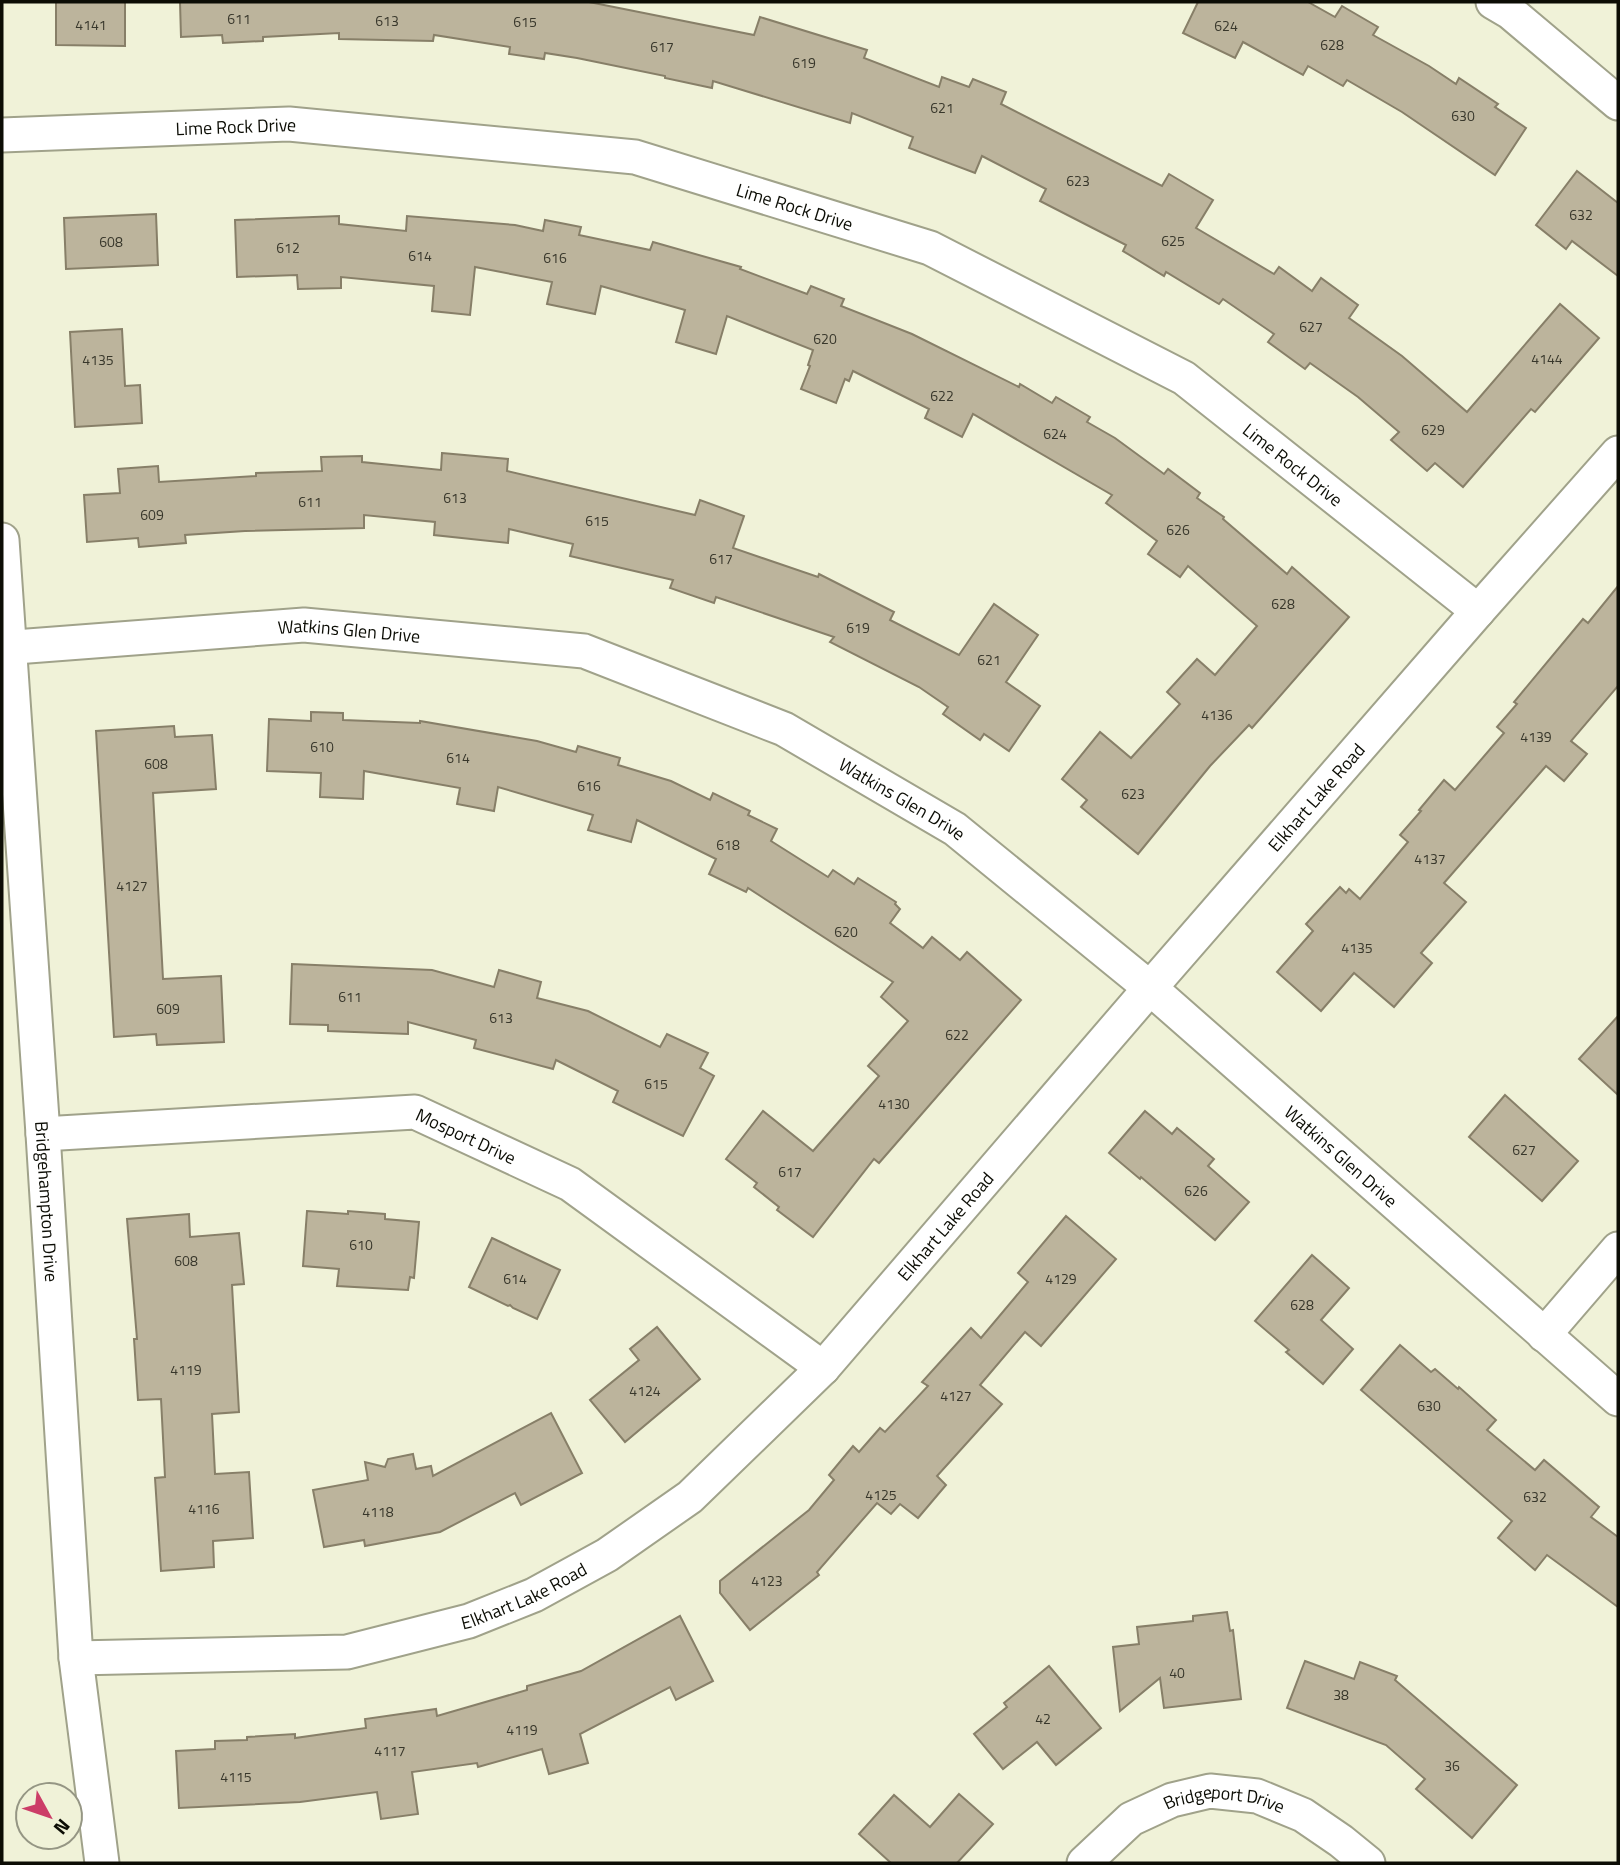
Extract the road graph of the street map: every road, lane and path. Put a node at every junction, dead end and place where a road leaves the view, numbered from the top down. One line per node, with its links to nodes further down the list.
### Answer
1 (1493, 2): 2 (street)
2 (1618, 103)
3 (2, 135): 6 (street, Lime Rock Drive)
4 (1618, 453): 6 (street, Elkhart Lake Road)
5 (2, 540): 7 (street, Bridgehampton Drive)
6 (1478, 611): 8 (street, Elkhart Lake Road)
7 (6, 647): 8 (street, Watkins Glen Drive); 9 (street, Bridgehampton Drive)
8 (1150, 988): 11 (street, Watkins Glen Drive); 12 (street, Elkhart Lake Road)
9 (43, 1134): 12 (street, Mosport Drive); 14 (street, Bridgehampton Drive)
10 (1618, 1250): 11 (street)
11 (1544, 1335): 13 (street, Watkins Glen Drive)
12 (822, 1368): 14 (street, Elkhart Lake Road)
13 (1618, 1399)
14 (76, 1658): 15 (street, Bridgehampton Drive)
15 (102, 1863)
16 (1084, 1863): 17 (street, Bridgeport Drive)
17 (1368, 1863)

